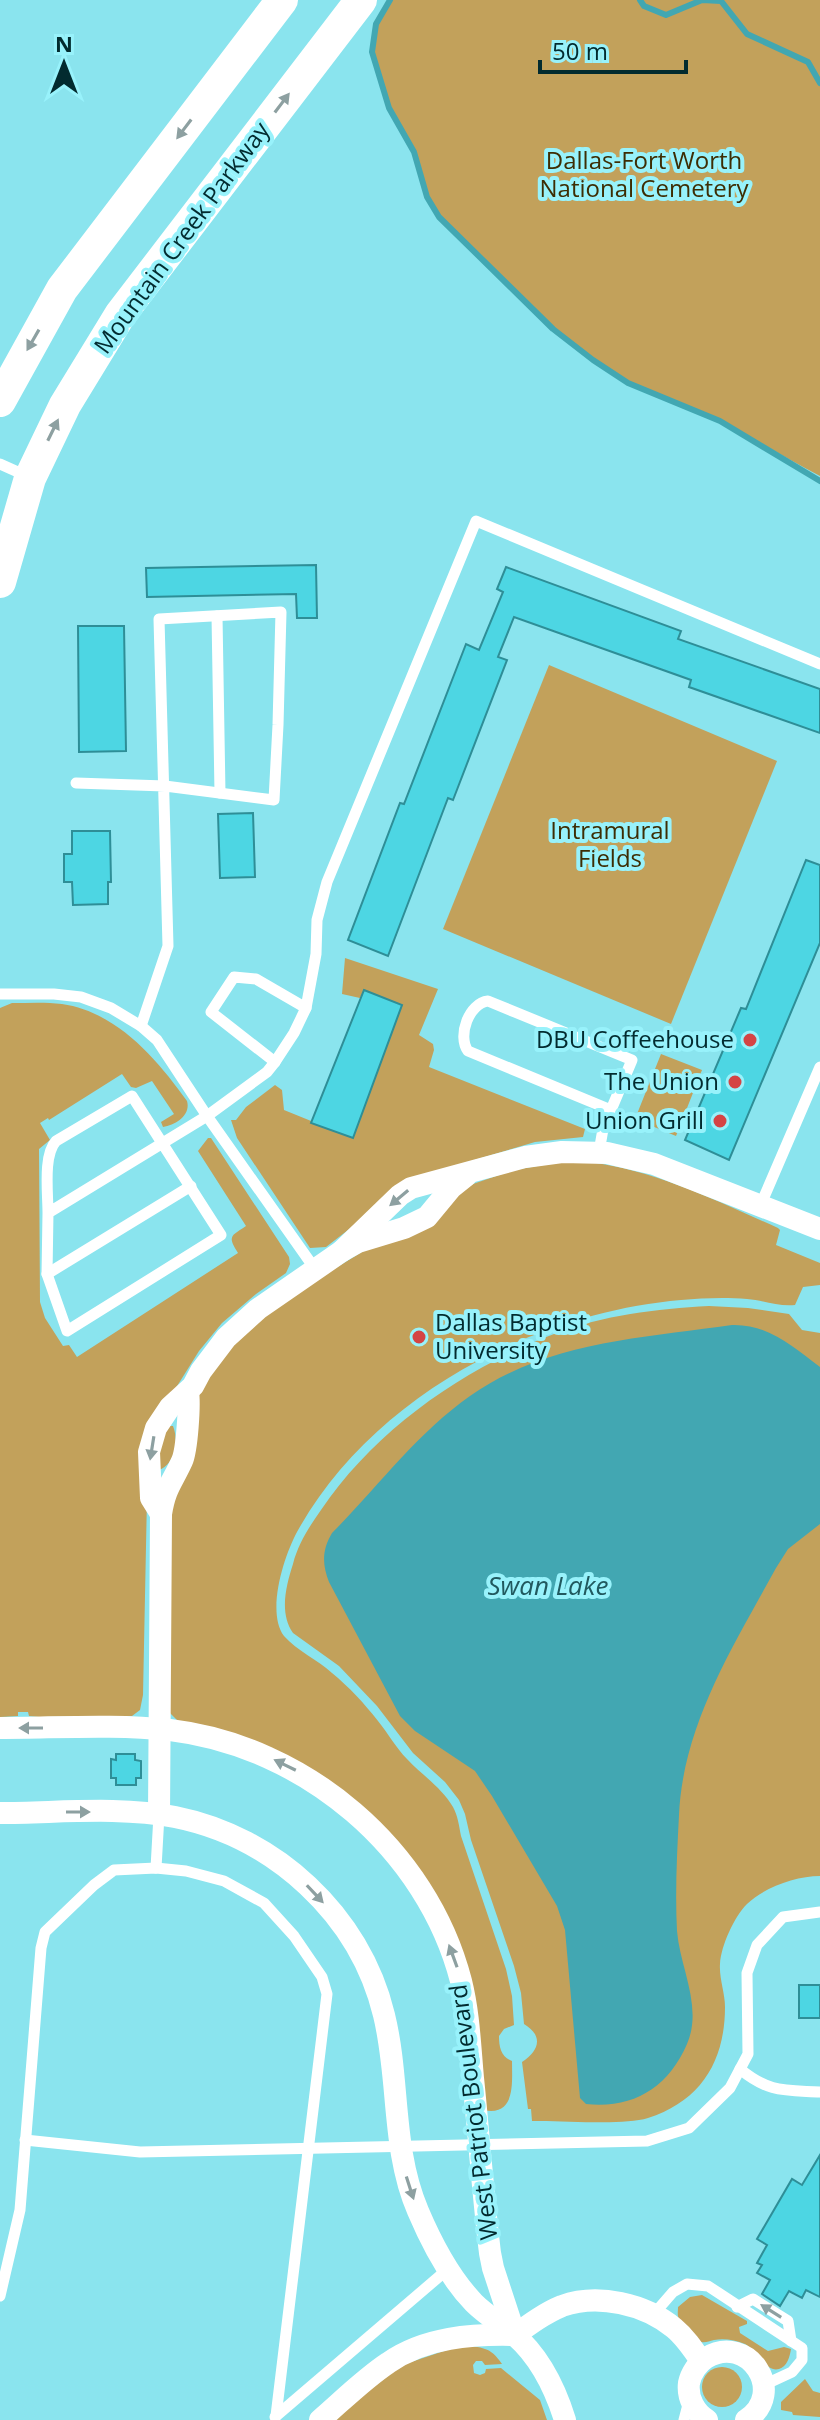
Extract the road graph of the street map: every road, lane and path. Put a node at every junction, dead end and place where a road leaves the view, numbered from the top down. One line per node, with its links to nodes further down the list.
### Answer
1 (282, 0): 3 (main road, one-way to 3)
2 (361, 0): 5 (main road, Mountain Creek Parkway, one-way to 2)
3 (0, 401)
4 (0, 464): 5 (lane)
5 (30, 478): 6 (main road, Mountain Creek Parkway)
6 (0, 582)
7 (217, 616): 10 (lane); 11 (lane); 11 (lane)
8 (820, 664): 13 (lane)
9 (76, 783): 10 (lane)
10 (165, 786): 11 (lane); 14 (lane)
11 (220, 793)
12 (0, 994): 14 (lane)
13 (306, 1008): 15 (lane); 15 (lane)
14 (141, 1026): 18 (lane)
15 (275, 1062): 18 (lane)
16 (820, 1067): 23 (lane)
17 (611, 1110): 17 (lane); 20 (lane)
18 (207, 1116): 19 (lane); 27 (lane)
19 (164, 1143): 22 (lane); 24 (lane); 24 (lane)
20 (599, 1152): 21 (street); 23 (street)
21 (471, 1174): 26 (street); 26 (street, one-way to 26)
22 (191, 1186): 28 (lane); 28 (lane)
23 (761, 1204): 25 (street)
24 (48, 1213): 28 (lane)
25 (820, 1229)
26 (342, 1251): 27 (street)
27 (315, 1269): 29 (street)
28 (47, 1274)
29 (188, 1392): 30 (street); 30 (street, one-way to 30)
30 (161, 1514): 32 (street)
31 (0, 1728): 32 (street, West Patriot Boulevard, one-way to 31)
32 (158, 1730): 34 (street); 40 (street, West Patriot Boulevard, one-way to 32)
33 (0, 1813): 34 (street, West Patriot Boulevard, one-way to 34)
34 (159, 1815): 35 (lane); 41 (street, West Patriot Boulevard, one-way to 41)
35 (156, 1868): 39 (lane); 42 (lane)
36 (820, 1912): 37 (lane)
37 (740, 2069): 38 (lane); 40 (lane)
38 (820, 2092)
39 (25, 2140): 42 (lane); 44 (lane)
40 (480, 2145): 41 (lane); 46 (street, West Patriot Boulevard)
41 (400, 2147): 42 (lane); 43 (street, West Patriot Boulevard, one-way to 43)
42 (308, 2149): 50 (lane)
43 (448, 2269): 46 (street, West Patriot Boulevard); 50 (lane)
44 (0, 2296)
45 (653, 2315): 46 (street); 47 (street); 48 (lane, one-way to 45)
46 (515, 2335): 51 (street); 52 (street, West Patriot Boulevard)
47 (701, 2361): 48 (street); 49 (street)
48 (764, 2385): 55 (street)
49 (690, 2396): 53 (lane); 54 (street)
50 (274, 2418)
51 (320, 2420)
52 (565, 2420)
53 (684, 2420)
54 (707, 2420)
55 (746, 2420)

